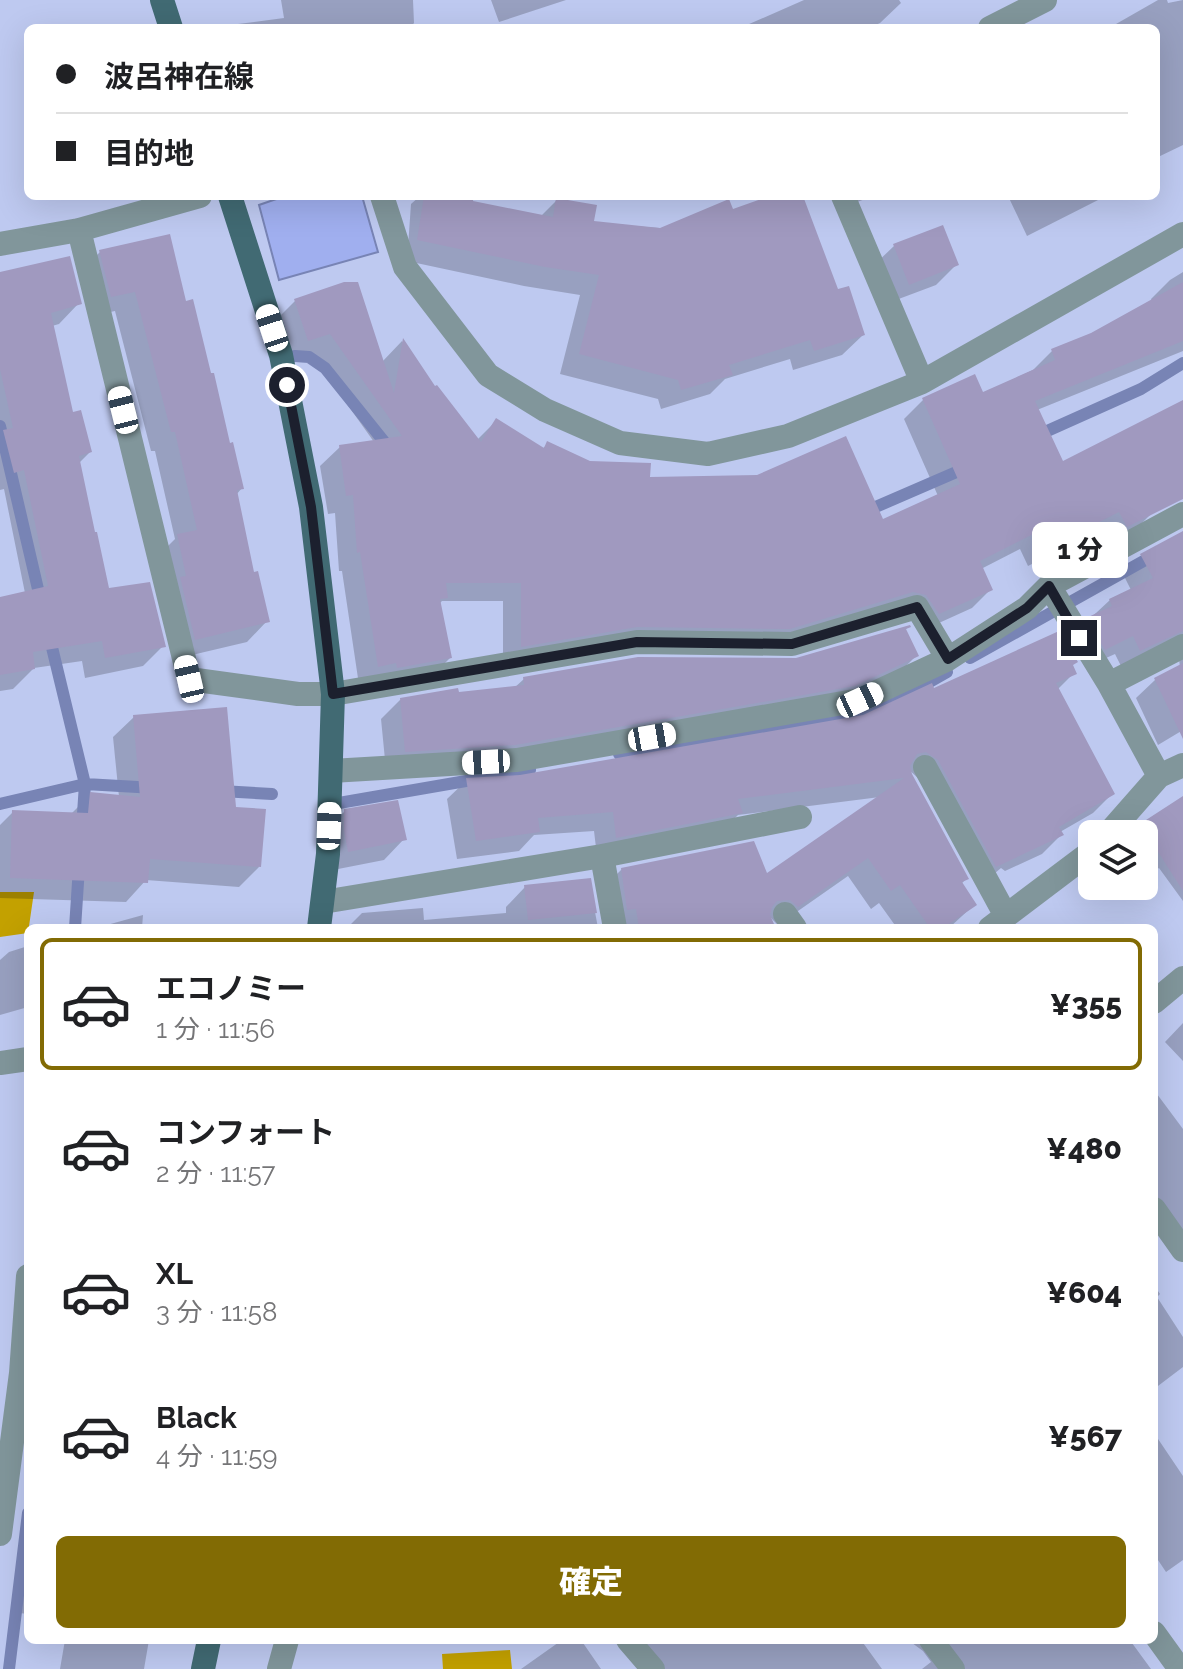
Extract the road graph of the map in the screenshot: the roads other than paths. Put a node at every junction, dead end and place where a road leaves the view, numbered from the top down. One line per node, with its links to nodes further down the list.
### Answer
1 (162, 0): 3 (main road)
2 (1045, 0): 4 (street)
3 (170, 24)
4 (998, 24)
5 (186, 200): 9 (street)
6 (231, 200): 18 (main road)
7 (383, 200): 12 (street)
8 (845, 200): 12 (street)
9 (79, 230): 11 (street); 18 (street)
10 (1183, 234): 12 (street)
11 (0, 244)
12 (922, 382)
13 (1183, 514): 14 (street)
14 (1057, 601): 16 (street); 17 (street)
15 (1183, 646): 17 (street)
16 (948, 659): 18 (street); 21 (street)
17 (1109, 684): 22 (street)
18 (333, 694): 21 (main road)
19 (1183, 765): 22 (street)
20 (925, 767): 28 (street)
21 (331, 771): 27 (main road)
22 (1159, 776): 24 (street)
23 (800, 817): 25 (street)
24 (1120, 820)
25 (602, 856): 27 (street); 30 (street)
26 (1078, 862): 28 (street)
27 (323, 902): 29 (main road)
28 (998, 922)
29 (320, 924)
30 (614, 924)
31 (1183, 978): 32 (street)
32 (1158, 999)
33 (24, 1060): 34 (street)
34 (0, 1063)
35 (1158, 1215): 36 (street)
36 (1183, 1250)
37 (24, 1308): 38 (street)
38 (16, 1372): 39 (street)
39 (0, 1534)
40 (1158, 1638): 45 (street)
41 (208, 1644): 46 (main road)
42 (286, 1644): 47 (street)
43 (631, 1644): 48 (street)
44 (934, 1644): 49 (street)
45 (1181, 1667)
46 (203, 1669)
47 (279, 1669)
48 (653, 1669)
49 (953, 1669)

